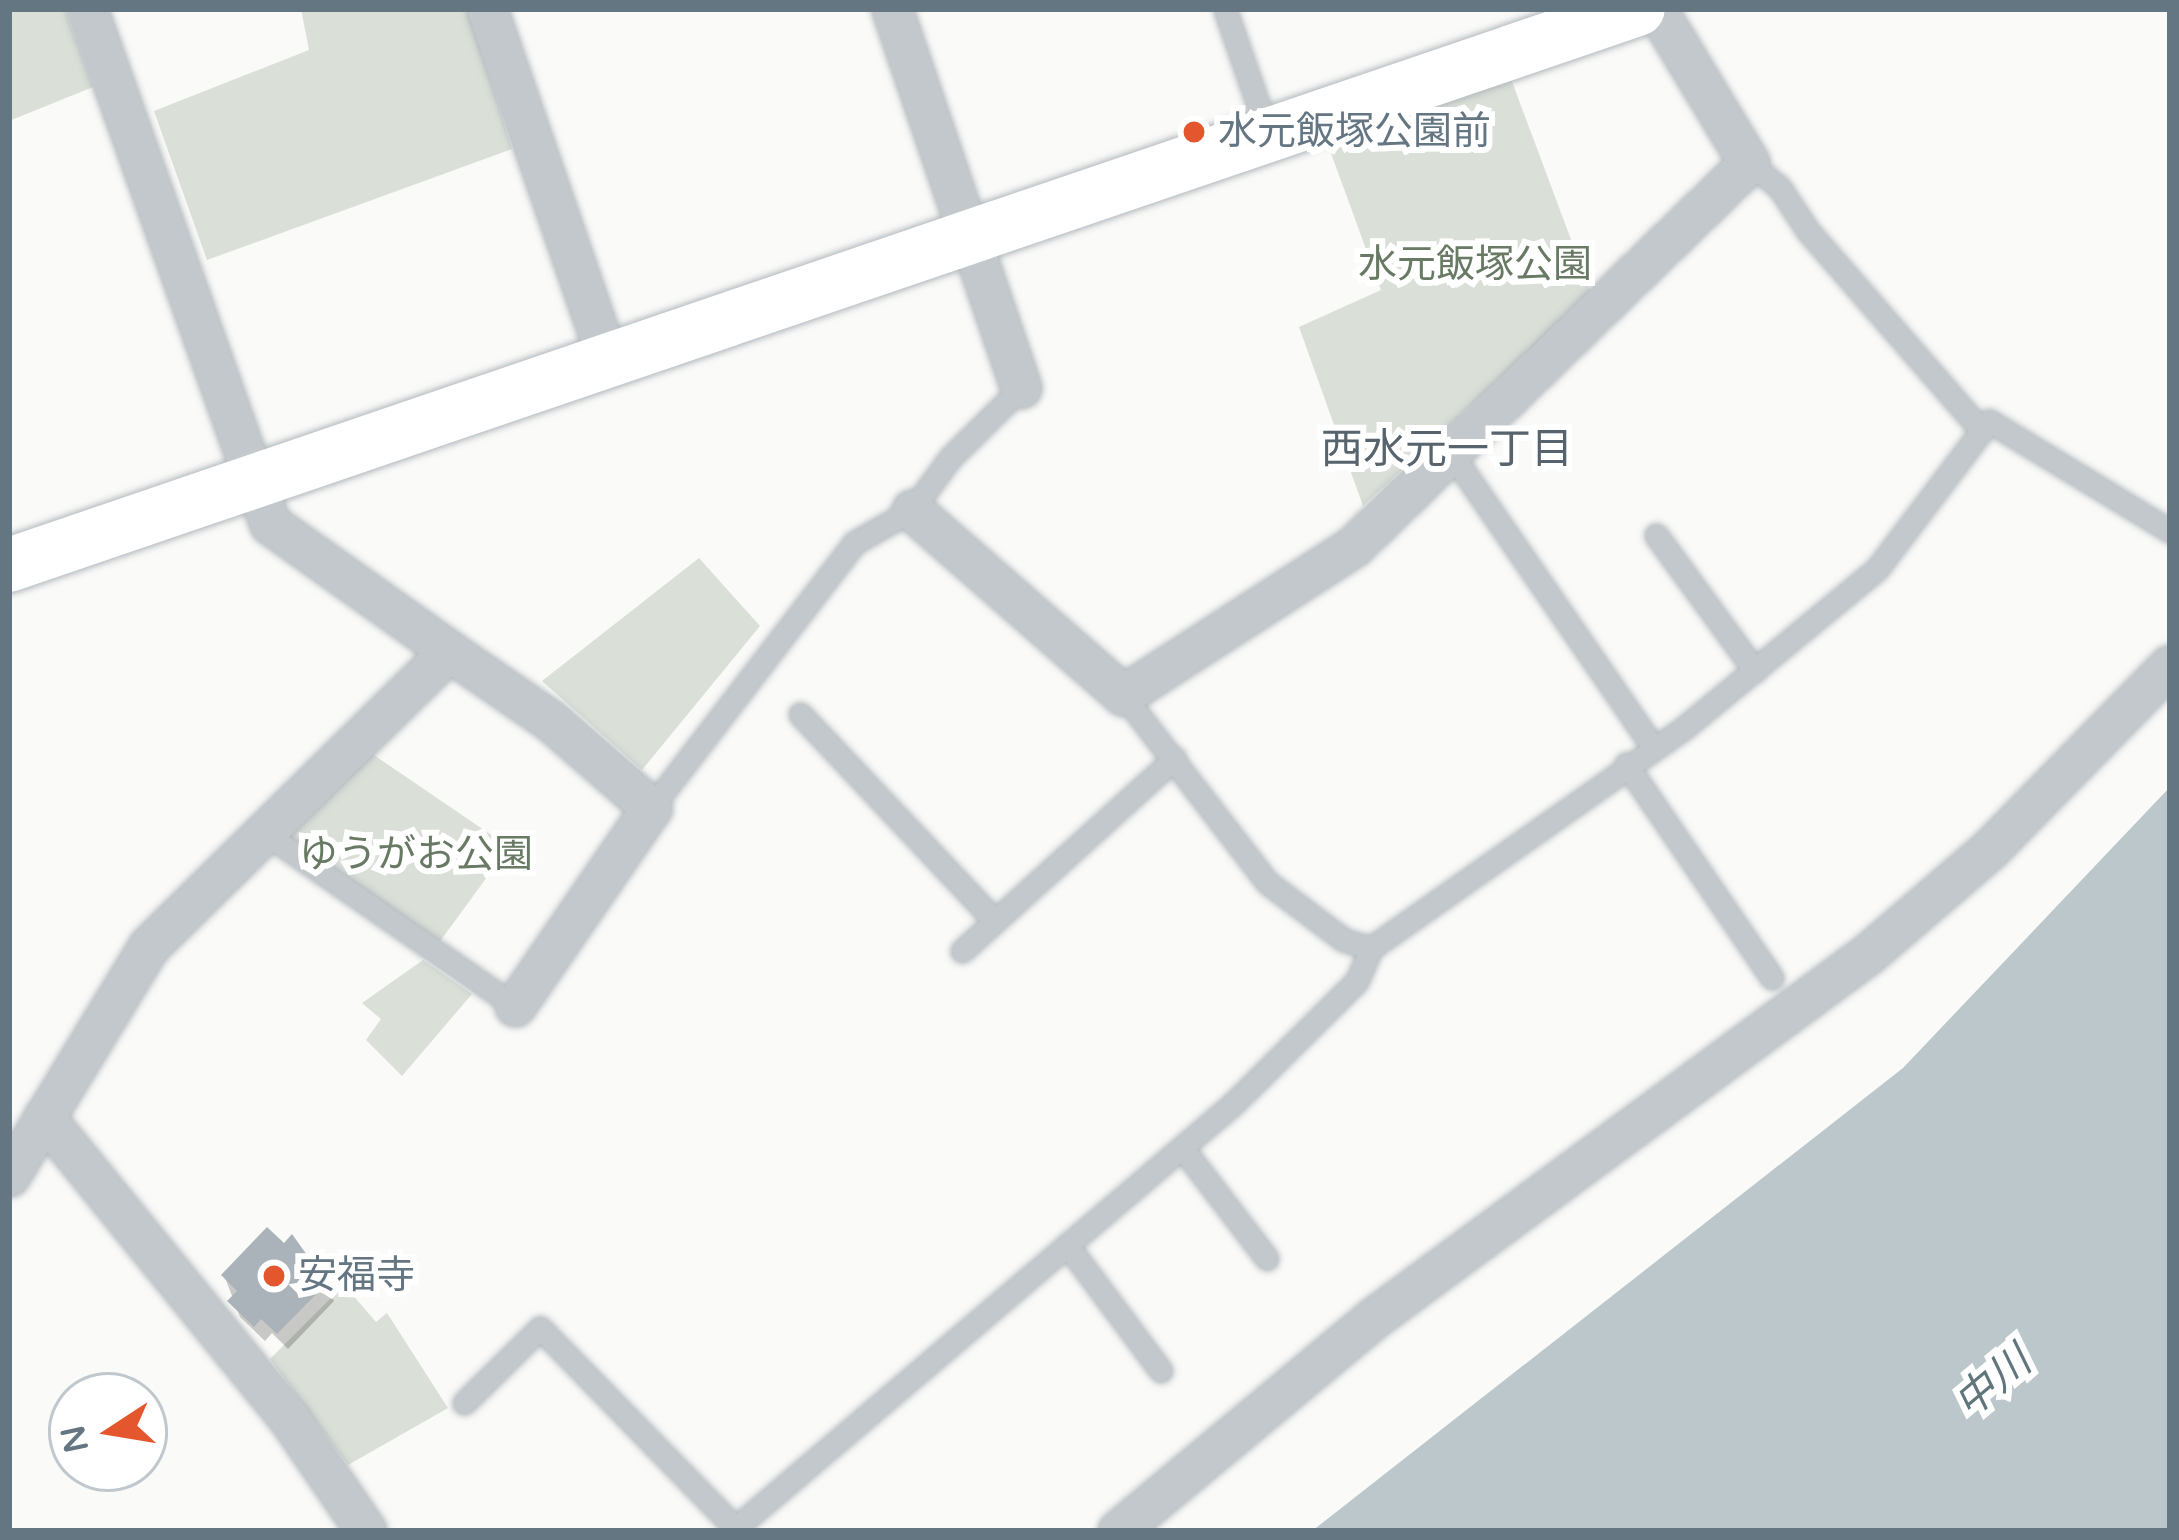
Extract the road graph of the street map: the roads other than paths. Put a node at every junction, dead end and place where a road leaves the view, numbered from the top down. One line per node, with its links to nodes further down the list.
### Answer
1 (87, 9): 14 (street)
2 (487, 9): 10 (street)
3 (892, 9): 9 (street)
4 (1225, 9): 7 (lane)
5 (1638, 9): 7 (street)
6 (1656, 9): 8 (street)
7 (1268, 134): 9 (street)
8 (1748, 163): 12 (lane); 13 (street)
9 (969, 235): 10 (street); 11 (street)
10 (608, 361): 14 (street)
11 (1021, 388): 15 (lane)
12 (1982, 431): 16 (lane); 21 (lane)
13 (1449, 450): 22 (street); 24 (lane)
14 (250, 481): 18 (street); 19 (street)
15 (913, 509): 22 (street); 27 (lane)
16 (2170, 531)
17 (1656, 535): 21 (lane)
18 (9, 565)
19 (449, 651): 27 (street); 28 (street)
20 (2170, 665): 43 (street)
21 (1755, 671): 24 (lane)
22 (1123, 694): 25 (lane)
23 (800, 714): 29 (lane)
24 (1652, 746): 26 (lane)
25 (1175, 758): 29 (lane); 30 (lane)
26 (1625, 764): 30 (lane); 32 (lane)
27 (651, 808): 33 (street)
28 (265, 833): 33 (lane); 34 (street)
29 (994, 920): 31 (lane)
30 (1371, 948): 35 (lane)
31 (962, 951)
32 (1772, 978)
33 (515, 1006)
34 (44, 1117): 36 (street); 42 (street)
35 (1183, 1149): 37 (lane); 38 (lane)
36 (9, 1176)
37 (1067, 1245): 39 (lane); 41 (lane)
38 (1267, 1258)
39 (1161, 1371)
40 (464, 1403): 41 (lane)
41 (733, 1530)
42 (366, 1531)
43 (1118, 1531)

